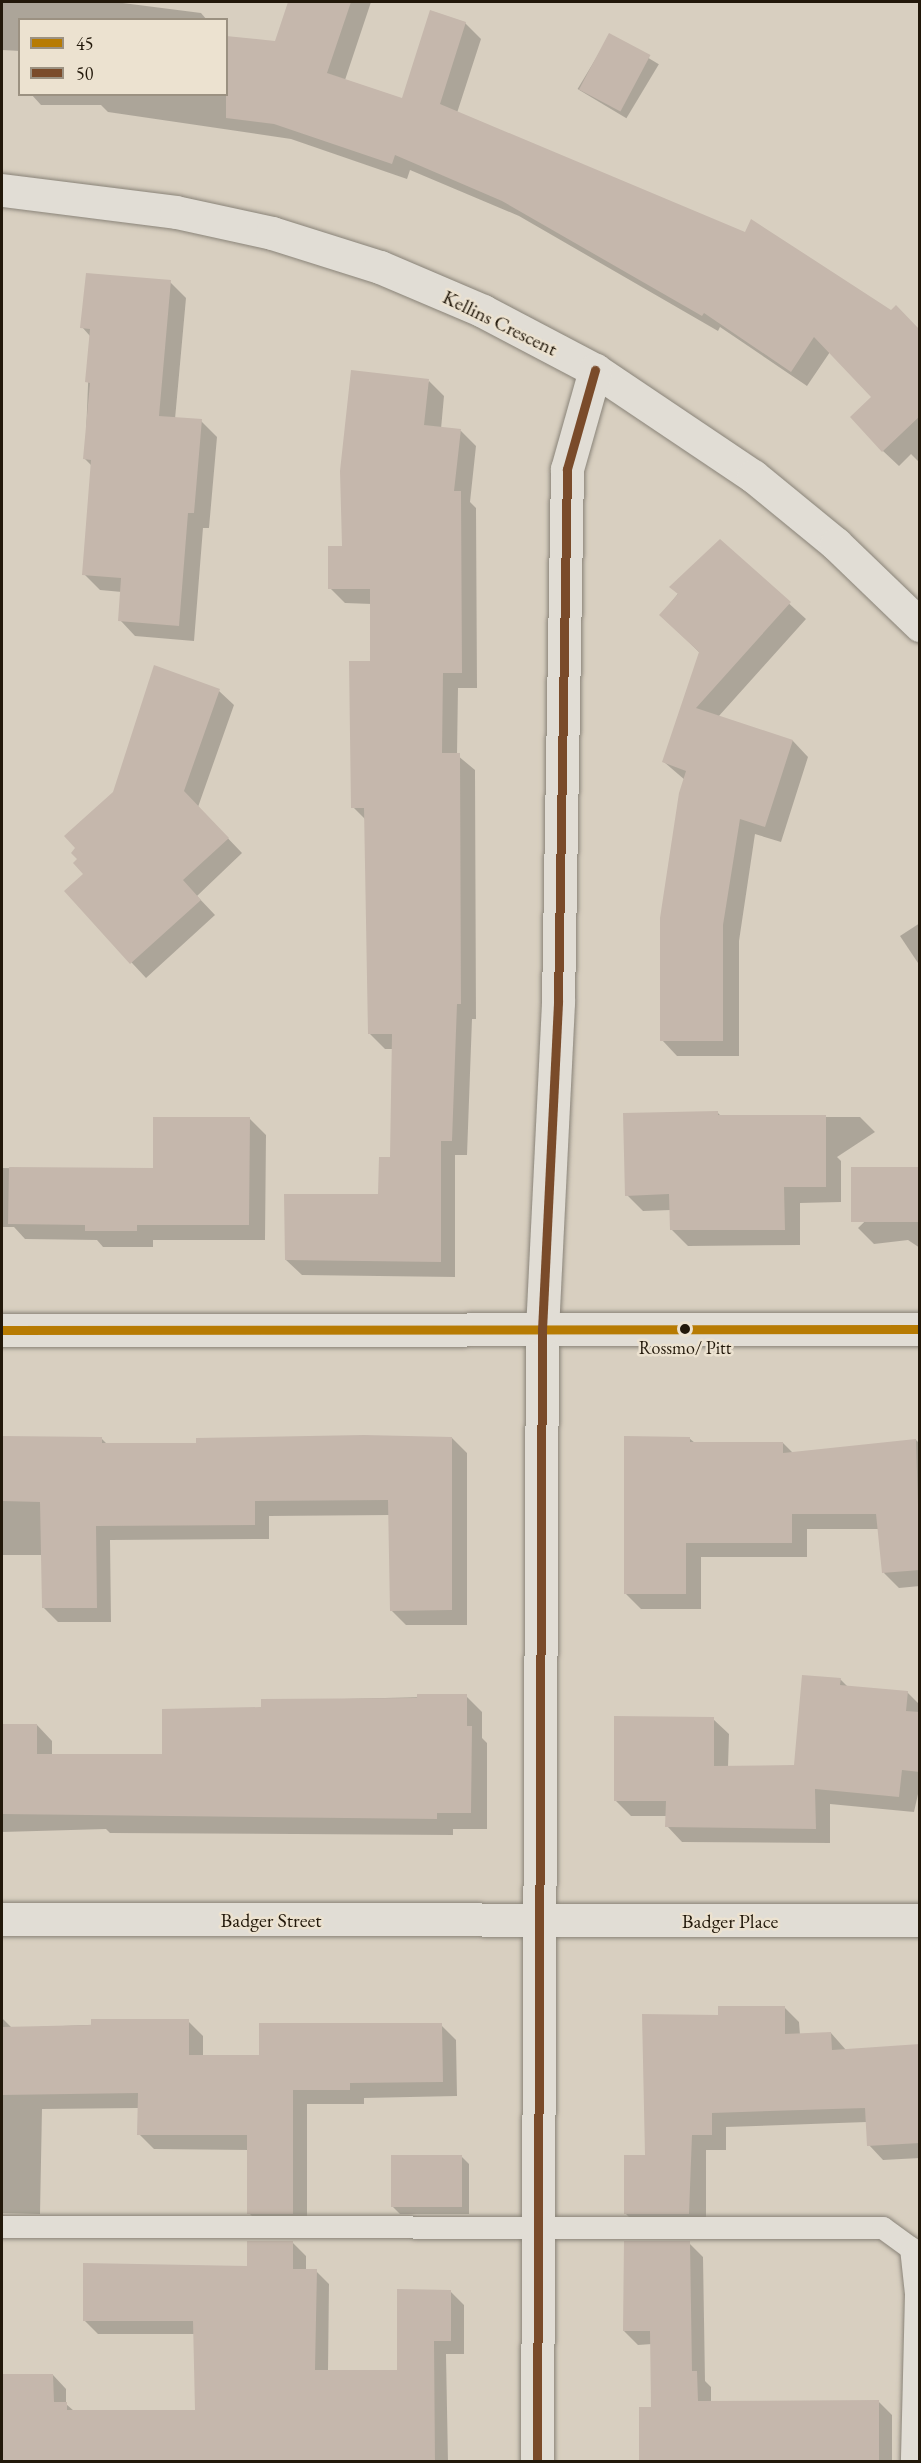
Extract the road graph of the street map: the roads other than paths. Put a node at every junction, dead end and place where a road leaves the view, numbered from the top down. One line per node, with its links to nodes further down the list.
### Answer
1 (2, 190): 2 (street, Kellins Crescent)
2 (595, 370): 3 (street, Kellins Crescent); 6 (street)
3 (920, 625)
4 (920, 1329): 6 (street)
5 (2, 1330): 6 (street)
6 (542, 1330): 9 (street)
7 (2, 1919): 9 (street, Badger Street)
8 (920, 1920): 9 (street, Badger Place)
9 (540, 1922): 10 (street)
10 (538, 2225): 11 (lane); 12 (street); 13 (lane)
11 (2, 2227)
12 (537, 2462)
13 (912, 2462)

